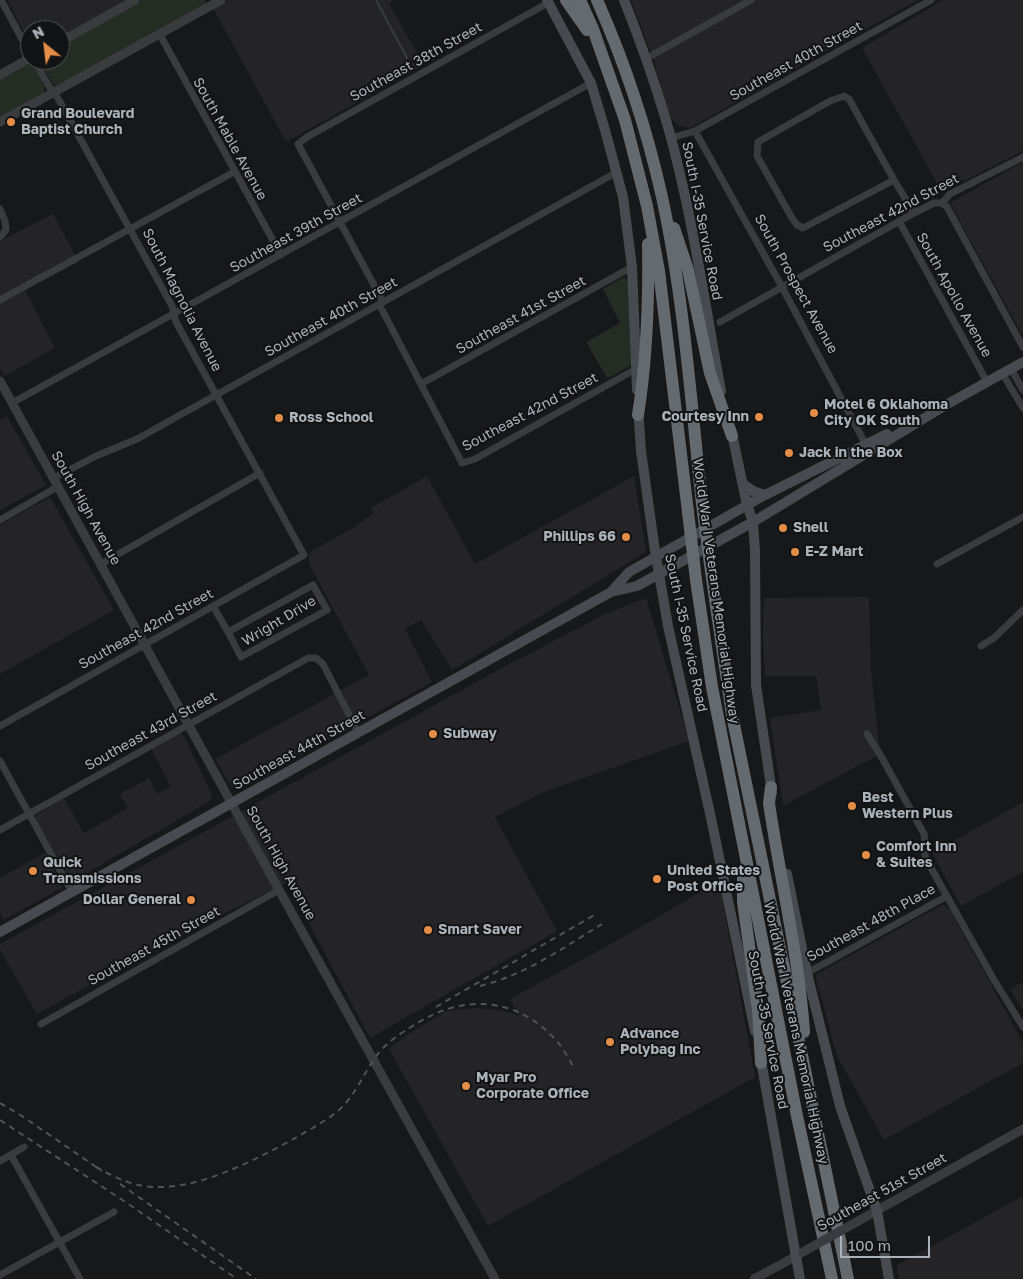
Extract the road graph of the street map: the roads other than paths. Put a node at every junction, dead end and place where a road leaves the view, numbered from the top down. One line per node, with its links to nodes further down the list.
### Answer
1 (1, 0): 14 (street)
2 (135, 0): 15 (street)
3 (566, 0): 16 (highway)
4 (580, 0): 16 (highway, World War I Veterans Memorial Highway)
5 (597, 0): 12 (highway, World War I Veterans Memorial Highway)
6 (605, 0): 12 (highway)
7 (624, 0): 17 (main road)
8 (752, 0): 17 (street)
9 (931, 0): 24 (street, Southeast 40th Street)
10 (216, 1): 13 (street)
11 (548, 1): 21 (main road, South I-35 Service Road); 36 (street, Southeast 38th Street)
12 (611, 32): 30 (highway, World War I Veterans Memorial Highway)
13 (159, 33): 22 (street); 27 (street, South Mable Avenue)
14 (20, 35)
15 (70, 36)
16 (600, 48): 32 (highway, World War I Veterans Memorial Highway)
17 (647, 58): 25 (main road)
18 (20, 64): 20 (street)
19 (40, 70): 22 (street, South Magnolia Avenue)
20 (0, 75)
21 (591, 83): 28 (main road, South I-35 Service Road); 36 (street, Southeast 39th Street)
22 (54, 91): 23 (street); 37 (street, South Magnolia Avenue)
23 (0, 122)
24 (695, 132): 25 (street, Southeast 40th Street); 41 (street, South Prospect Avenue)
25 (671, 138): 58 (main road, South I-35 Service Road)
26 (1023, 157): 31 (street, Southeast 42nd Street)
27 (234, 172): 37 (street); 39 (street, South Mable Avenue)
28 (618, 172): 40 (main road, South I-35 Service Road); 43 (street, Southeast 40th Street)
29 (894, 180): 29 (street); 34 (street)
30 (658, 183): 58 (highway); 100 (highway, World War I Veterans Memorial Highway, bridge)
31 (942, 203): 34 (street, Southeast 42nd Street); 46 (street)
32 (647, 206): 57 (highway); 91 (highway, World War I Veterans Memorial Highway, bridge)
33 (0, 209): 38 (street)
34 (914, 212): 35 (street, Southeast 42nd Street)
35 (899, 221): 41 (street, Southeast 42nd Street); 51 (street, South Apollo Avenue)
36 (340, 222): 39 (street, Southeast 39th Street); 43 (street)
37 (131, 228): 42 (street); 44 (street, South Magnolia Avenue)
38 (0, 237)
39 (281, 255): 44 (street, Southeast 39th Street)
40 (632, 267): 48 (main road, South I-35 Service Road); 52 (street, Southeast 41st Street)
41 (782, 287): 45 (street, Southeast 42nd Street); 59 (street, South Prospect Avenue)
42 (0, 300)
43 (381, 303): 52 (street); 54 (street, Southeast 40th Street)
44 (174, 314): 54 (street, South Magnolia Avenue); 55 (street, Southeast 39th Street)
45 (720, 322)
46 (1023, 348)
47 (1023, 362): 49 (main road, Southeast 44th Street)
48 (636, 369): 52 (street, Southeast 42nd Street); 57 (main road, South I-35 Service Road)
49 (1007, 371): 51 (main road, Southeast 44th Street); 53 (street); 56 (street)
50 (0, 382): 55 (street, South High Avenue)
51 (987, 382): 59 (main road, Southeast 44th Street)
52 (421, 384)
53 (1023, 390)
54 (216, 395): 60 (street, South Magnolia Avenue); 61 (street, Southeast 40th Street)
55 (12, 403): 61 (street, South High Avenue)
56 (1023, 408)
57 (638, 415): 70 (main road, South I-35 Service Road)
58 (732, 436): 62 (main road, South I-35 Service Road)
59 (868, 448): 64 (main road, Southeast 44th Street); 68 (main road, Southeast 44th Street)
60 (260, 474): 69 (street, South Magnolia Avenue); 71 (street)
61 (54, 478): 63 (street, South High Avenue)
62 (742, 483): 64 (main road); 65 (main road, South I-35 Service Road)
63 (59, 486): 67 (street); 71 (street, South High Avenue)
64 (766, 495): 65 (main road, Southeast 44th Street)
65 (747, 505): 68 (main road, South I-35 Service Road); 70 (main road, Southeast 44th Street)
66 (1023, 517): 72 (street)
67 (0, 520)
68 (753, 522): 73 (main road, Southeast 44th Street); 87 (main road, South I-35 Service Road)
69 (304, 555): 77 (street, Southeast 42nd Street)
70 (656, 556): 73 (main road, South I-35 Service Road); 75 (main road, Southeast 44th Street)
71 (101, 564): 80 (street, South High Avenue)
72 (937, 564)
73 (658, 574): 74 (main road, Southeast 44th Street); 76 (main road, South I-35 Service Road)
74 (637, 586): 75 (main road, Southeast 44th Street); 76 (main road)
75 (611, 592): 84 (main road, Southeast 44th Street)
76 (662, 596): 99 (main road, South I-35 Service Road)
77 (213, 606): 79 (street, Wright Drive); 80 (street, Southeast 42nd Street)
78 (1023, 610): 81 (street)
79 (228, 632): 79 (street, Wright Drive)
80 (145, 644): 82 (street, South High Avenue); 83 (street, Southeast 42nd Street)
81 (982, 646)
82 (189, 724): 84 (street, Southeast 43rd Street); 88 (street, South High Avenue); 89 (street, Southeast 43rd Street)
83 (0, 726)
84 (358, 732): 88 (main road, Southeast 44th Street)
85 (867, 734): 94 (street)
86 (0, 761): 89 (street)
87 (771, 787): 96 (main road, South I-35 Service Road); 100 (highway)
88 (232, 803): 92 (street, South High Avenue); 93 (main road, Southeast 44th Street)
89 (29, 814): 90 (street, Southeast 43rd Street); 93 (street)
90 (0, 830)
91 (742, 844): 99 (highway); 114 (highway, World War I Veterans Memorial Highway)
92 (279, 890): 97 (street, Southeast 45th Street); 111 (street, South High Avenue)
93 (72, 892): 95 (main road, Southeast 44th Street)
94 (947, 896): 96 (street, Southeast 48th Place); 98 (street)
95 (0, 932)
96 (807, 973): 105 (main road, South I-35 Service Road)
97 (41, 1024)
98 (1023, 1027)
99 (761, 1063): 108 (main road, South I-35 Service Road)
100 (807, 1082): 115 (highway, World War I Veterans Memorial Highway)
101 (1023, 1129): 105 (street, Southeast 51st Street)
102 (24, 1147): 103 (street)
103 (11, 1155): 104 (street); 107 (street)
104 (0, 1161)
105 (877, 1211): 108 (street, Southeast 51st Street, bridge); 116 (main road, South I-35 Service Road)
106 (114, 1212): 107 (street)
107 (59, 1242): 109 (street); 110 (street)
108 (799, 1254): 112 (street, Southeast 51st Street); 113 (main road, South I-35 Service Road)
109 (0, 1275)
110 (80, 1279)
111 (495, 1279)
112 (754, 1279)
113 (800, 1279)
114 (832, 1279)
115 (848, 1279)
116 (889, 1279)

